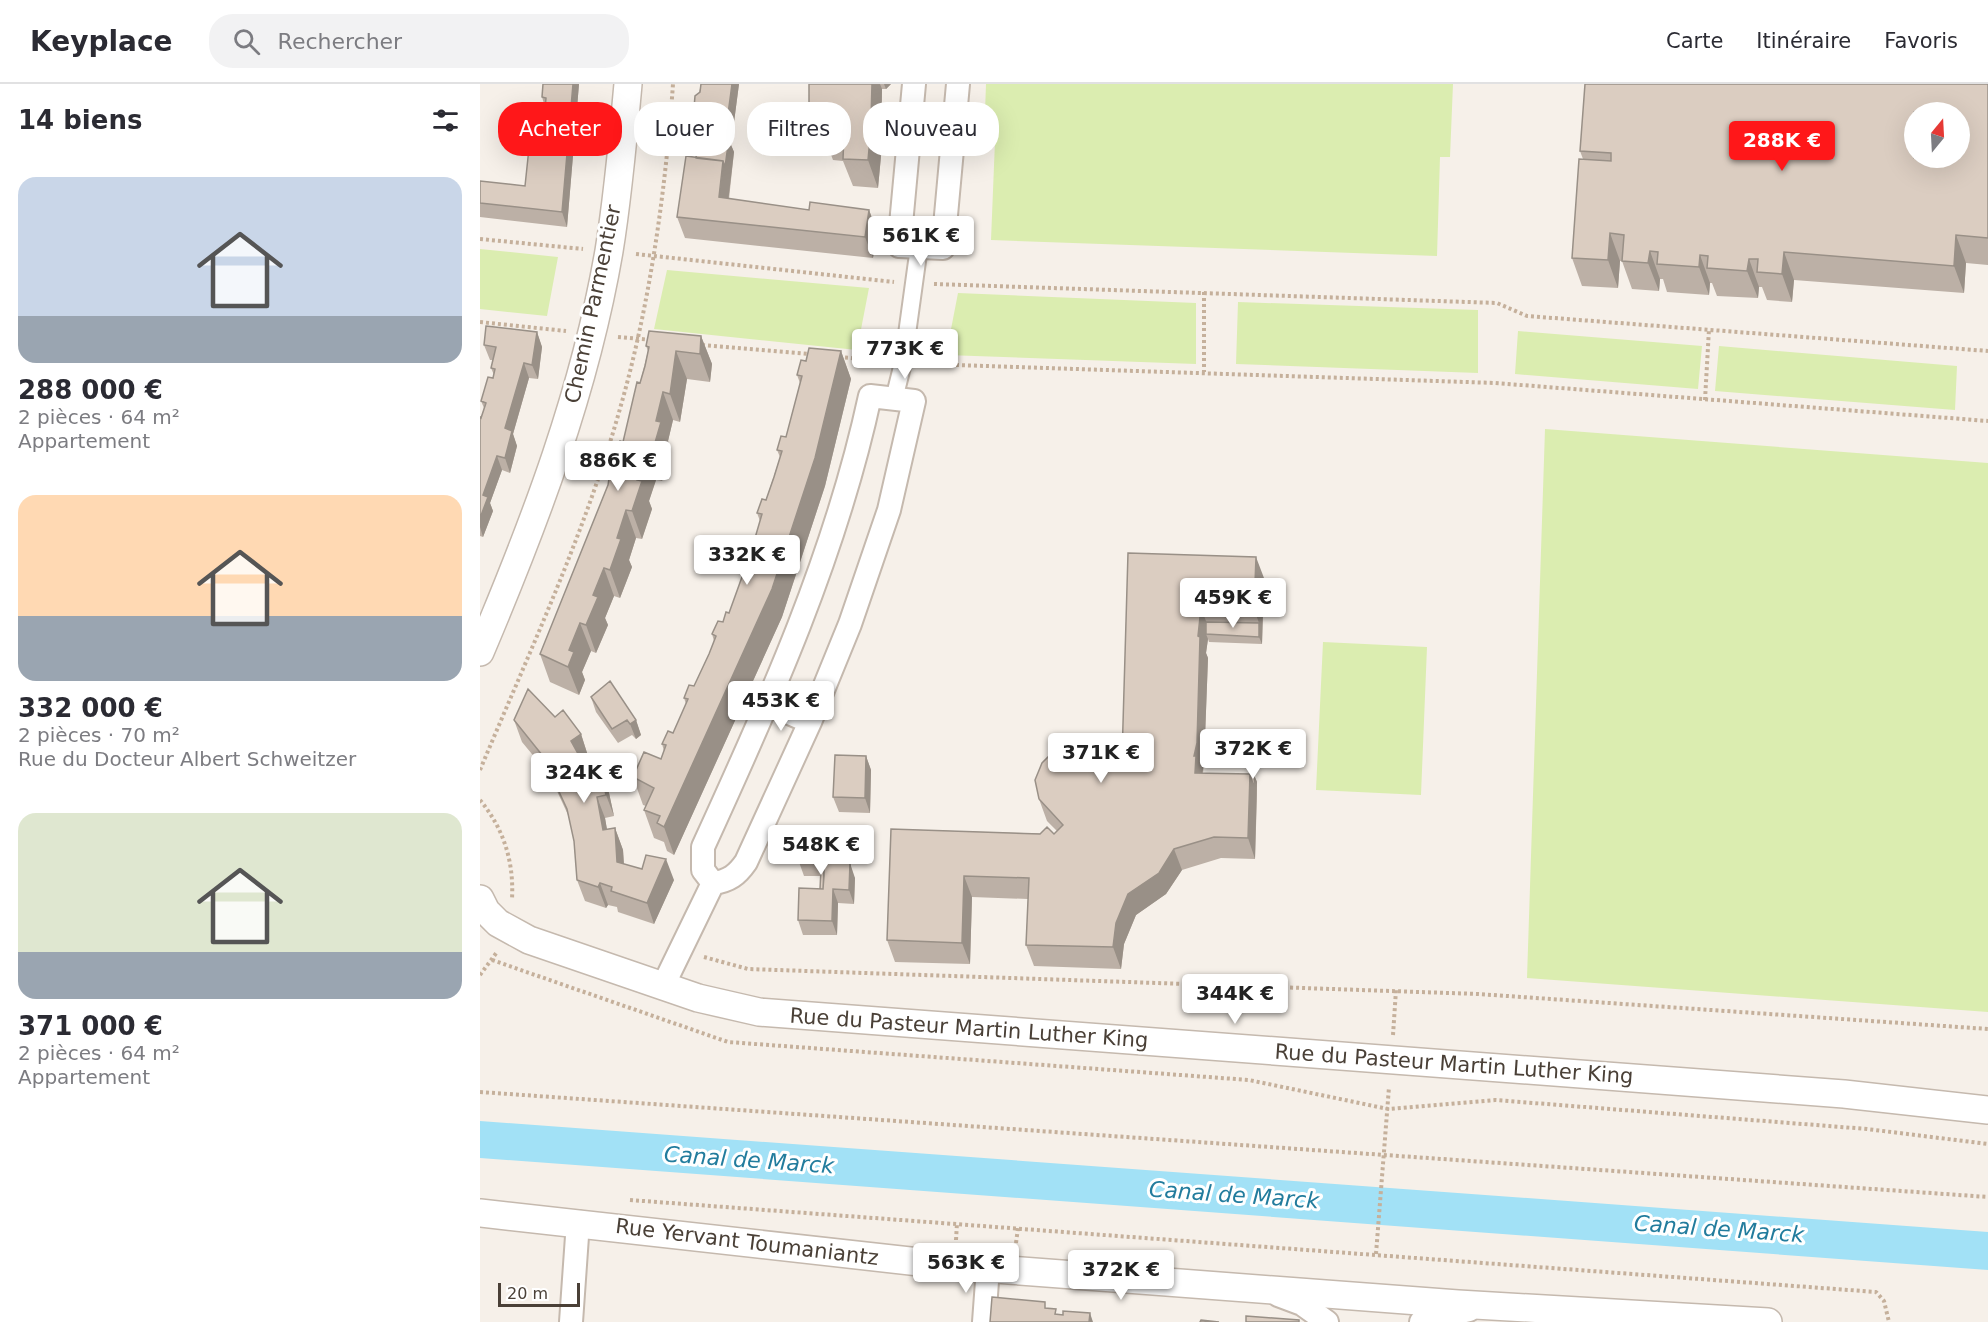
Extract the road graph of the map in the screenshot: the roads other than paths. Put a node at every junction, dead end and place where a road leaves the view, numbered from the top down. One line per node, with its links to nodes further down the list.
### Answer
1 (628, 84): 6 (street, Chemin Parmentier)
2 (914, 84): 4 (street)
3 (958, 84): 4 (street)
4 (919, 247): 5 (street)
5 (894, 399): 7 (street); 8 (street)
6 (480, 652)
7 (768, 704): 8 (street); 10 (street)
8 (810, 722): 10 (street)
9 (480, 881): 11 (street)
10 (713, 883): 12 (street)
11 (480, 898): 12 (street, Rue du Pasteur Martin Luther King)
12 (663, 986): 13 (street, Rue du Pasteur Martin Luther King)
13 (1988, 1110)
14 (480, 1213): 15 (street, Rue Yervant Toumaniantz)
15 (578, 1222): 16 (street, Rue Yervant Toumaniantz); 19 (street)
16 (988, 1268): 17 (street, Rue Yervant Toumaniantz); 20 (street)
17 (1260, 1289): 18 (street, Rue Yervant Toumaniantz); 21 (street)
18 (1507, 1306): 22 (street); 23 (street, Rue Yervant Toumaniantz)
19 (571, 1322)
20 (984, 1322)
21 (1328, 1322)
22 (1421, 1322)
23 (1768, 1322)

